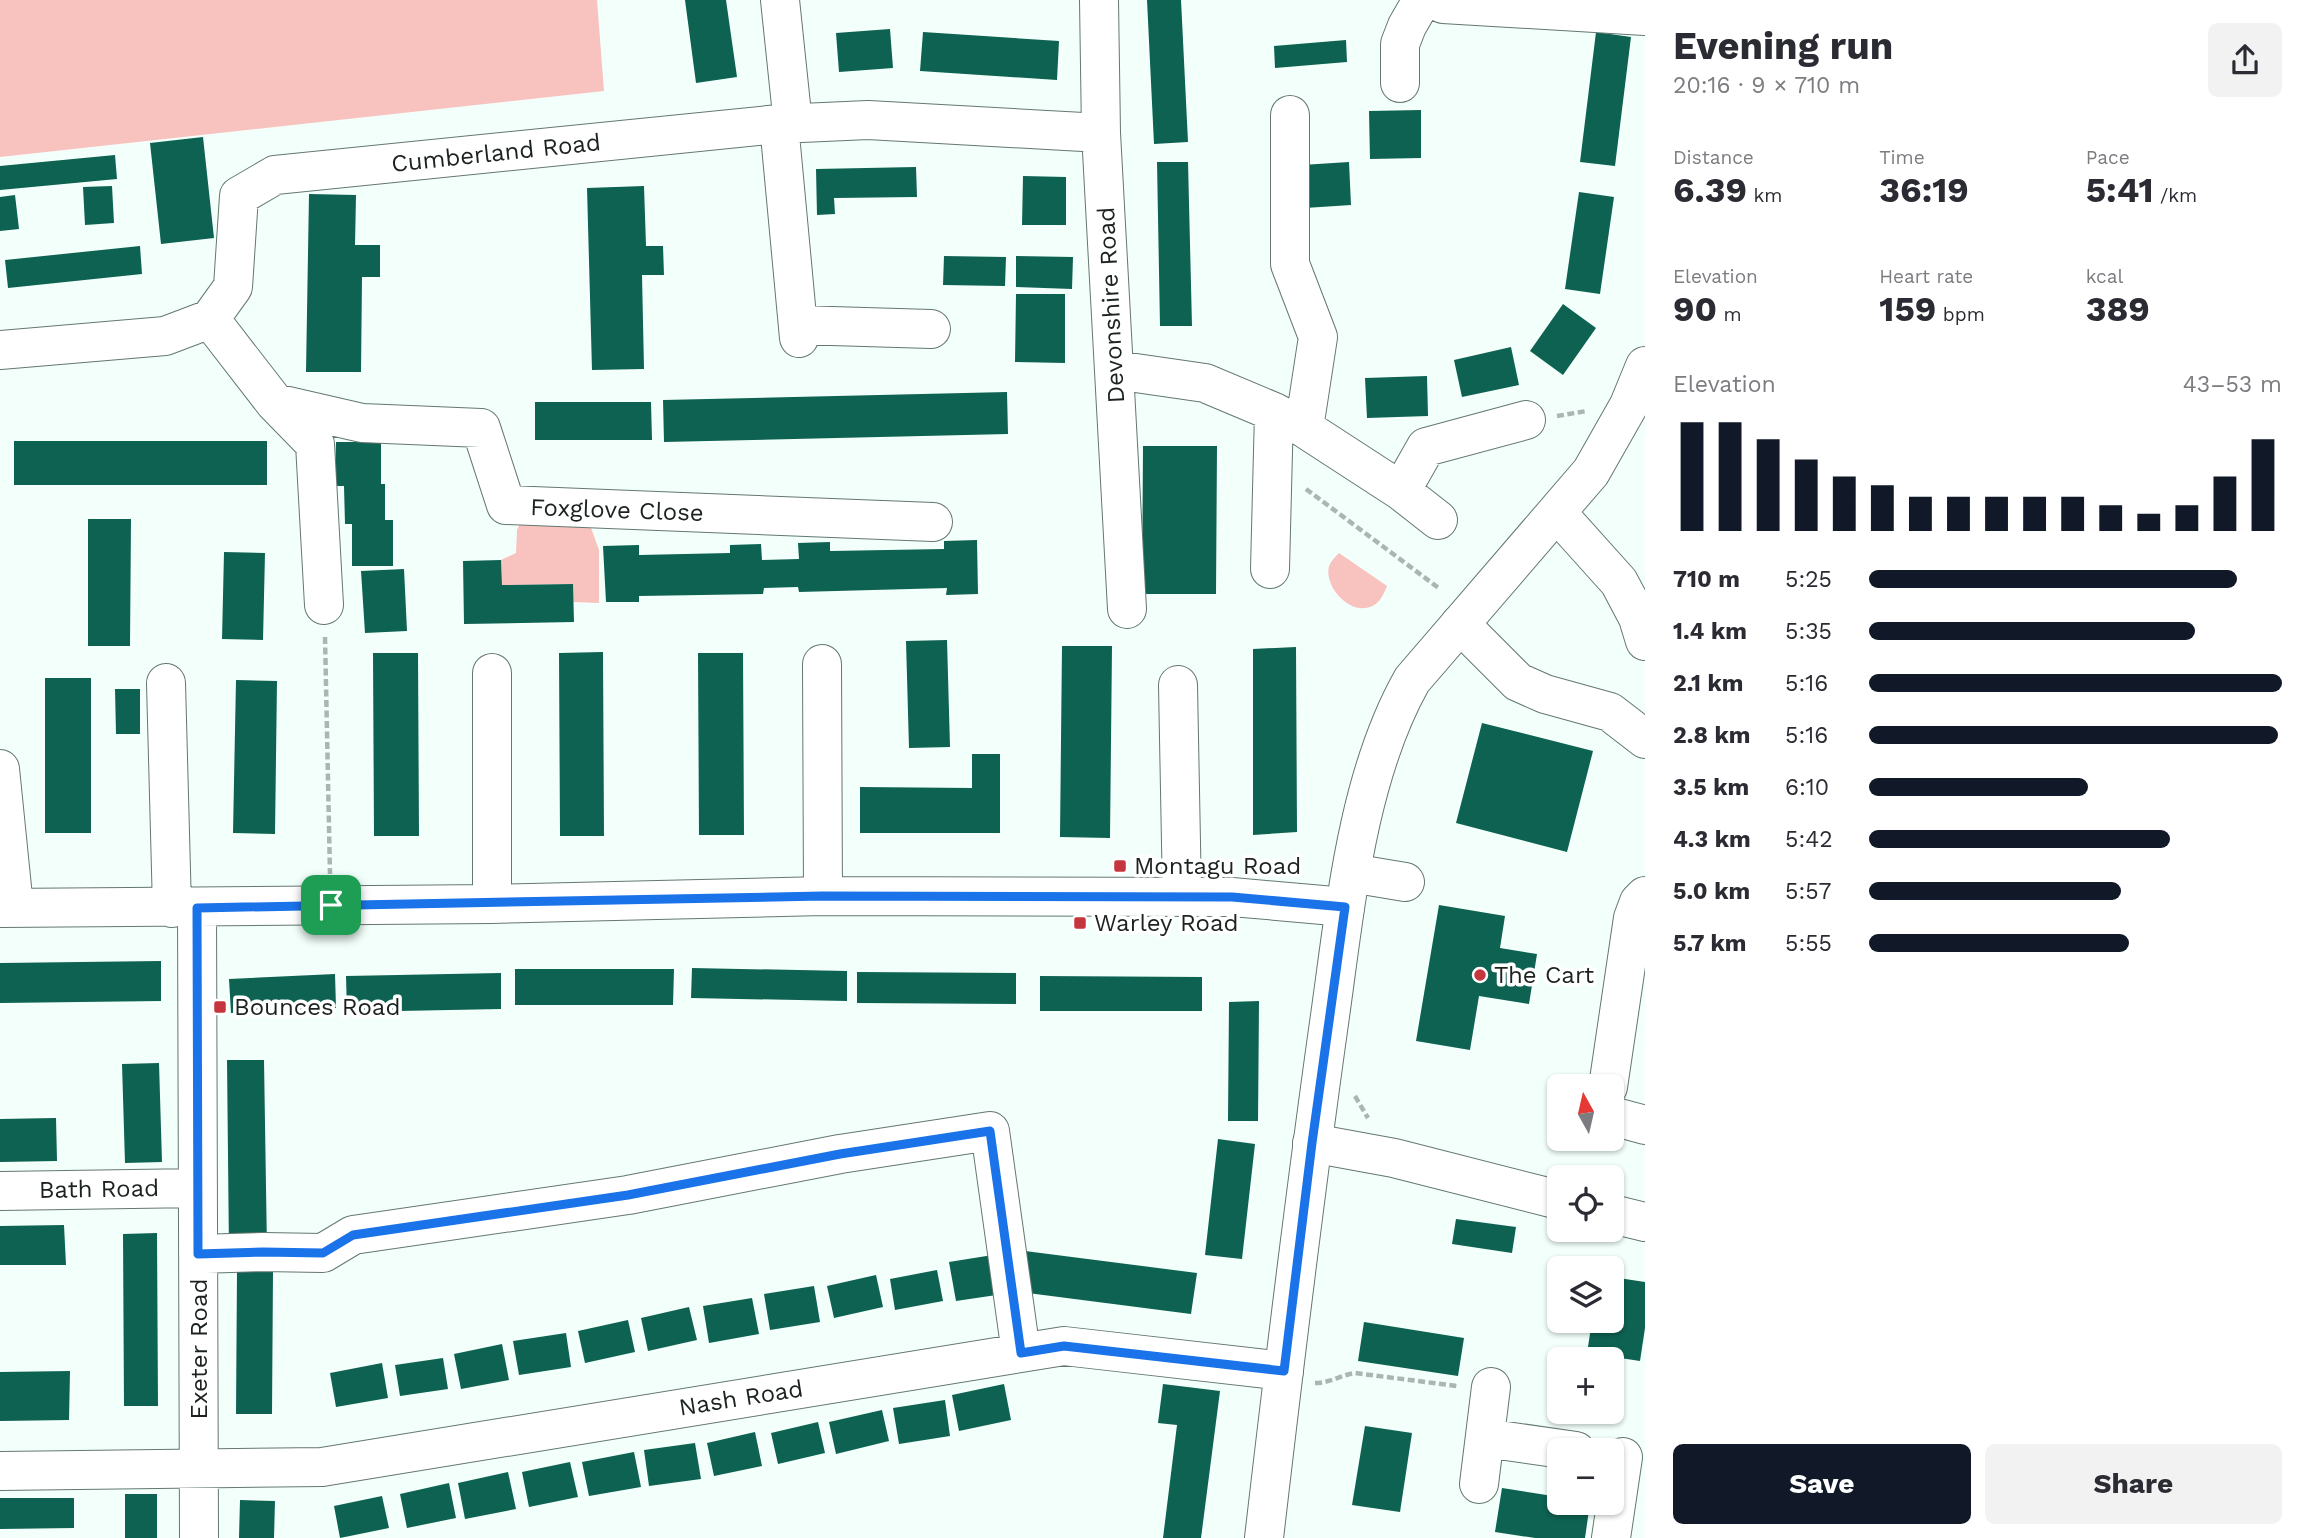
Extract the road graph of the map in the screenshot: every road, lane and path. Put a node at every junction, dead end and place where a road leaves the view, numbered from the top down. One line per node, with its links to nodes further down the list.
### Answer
1 (780, 0): 8 (street)
2 (1098, 0): 9 (street, Devonshire Road)
3 (1422, 0): 6 (street)
4 (1434, 0): 5 (street)
5 (1645, 16)
6 (1400, 83)
7 (1290, 115): 17 (street)
8 (786, 124): 9 (street, Cumberland Road); 10 (street, Cumberland Road); 11 (street)
9 (1101, 133): 14 (street, Devonshire Road)
10 (210, 319): 12 (street); 15 (street)
11 (931, 329)
12 (0, 350)
13 (1645, 367): 16 (street)
14 (1115, 370): 17 (street); 27 (street, Devonshire Road)
15 (275, 403): 23 (street, Foxglove Close); 26 (street)
16 (1629, 405): 18 (path); 21 (street)
17 (1289, 420): 19 (street); 20 (street)
18 (1525, 420): 20 (street)
19 (1272, 464): 24 (street); 25 (path)
20 (1401, 491): 22 (street)
21 (1557, 513): 28 (street); 29 (street)
22 (1438, 520)
23 (933, 522)
24 (1270, 569)
25 (1440, 589)
26 (324, 605): 42 (path)
27 (1126, 609)
28 (1460, 624): 34 (street); 37 (street)
29 (1645, 641)
30 (822, 664): 39 (street)
31 (492, 673): 41 (street)
32 (166, 683): 44 (street, Exeter Road)
33 (1178, 685): 40 (street)
34 (1645, 739)
35 (0, 769): 43 (street)
36 (1405, 882): 37 (street)
37 (1348, 890): 40 (street); 50 (street)
38 (1645, 895): 45 (street)
39 (823, 896): 40 (street); 41 (street)
40 (1182, 896)
41 (492, 904): 42 (street)
42 (331, 905): 44 (street)
43 (7, 908): 44 (street)
44 (184, 908): 51 (street, Exeter Road)
45 (1610, 1074)
46 (1352, 1084): 48 (path)
47 (1624, 1119): 49 (street)
48 (1371, 1121)
49 (1645, 1125)
50 (1312, 1143): 53 (street); 58 (street)
51 (198, 1188): 52 (street, Bath Road); 56 (street, Exeter Road)
52 (0, 1191)
53 (1547, 1197)
54 (1624, 1217): 55 (street)
55 (1645, 1222)
56 (198, 1254): 57 (street); 63 (street, Exeter Road)
57 (1021, 1353): 58 (street, Nash Road); 63 (street, Nash Road)
58 (1297, 1377): 59 (path); 67 (street)
59 (1491, 1387): 60 (street)
60 (1485, 1438): 61 (street); 65 (street)
61 (1547, 1447)
62 (1627, 1458): 68 (street)
63 (199, 1470): 64 (street, Nash Road); 66 (street, Exeter Road)
64 (0, 1471)
65 (1479, 1484)
66 (200, 1538)
67 (1264, 1538)
68 (1611, 1538)

